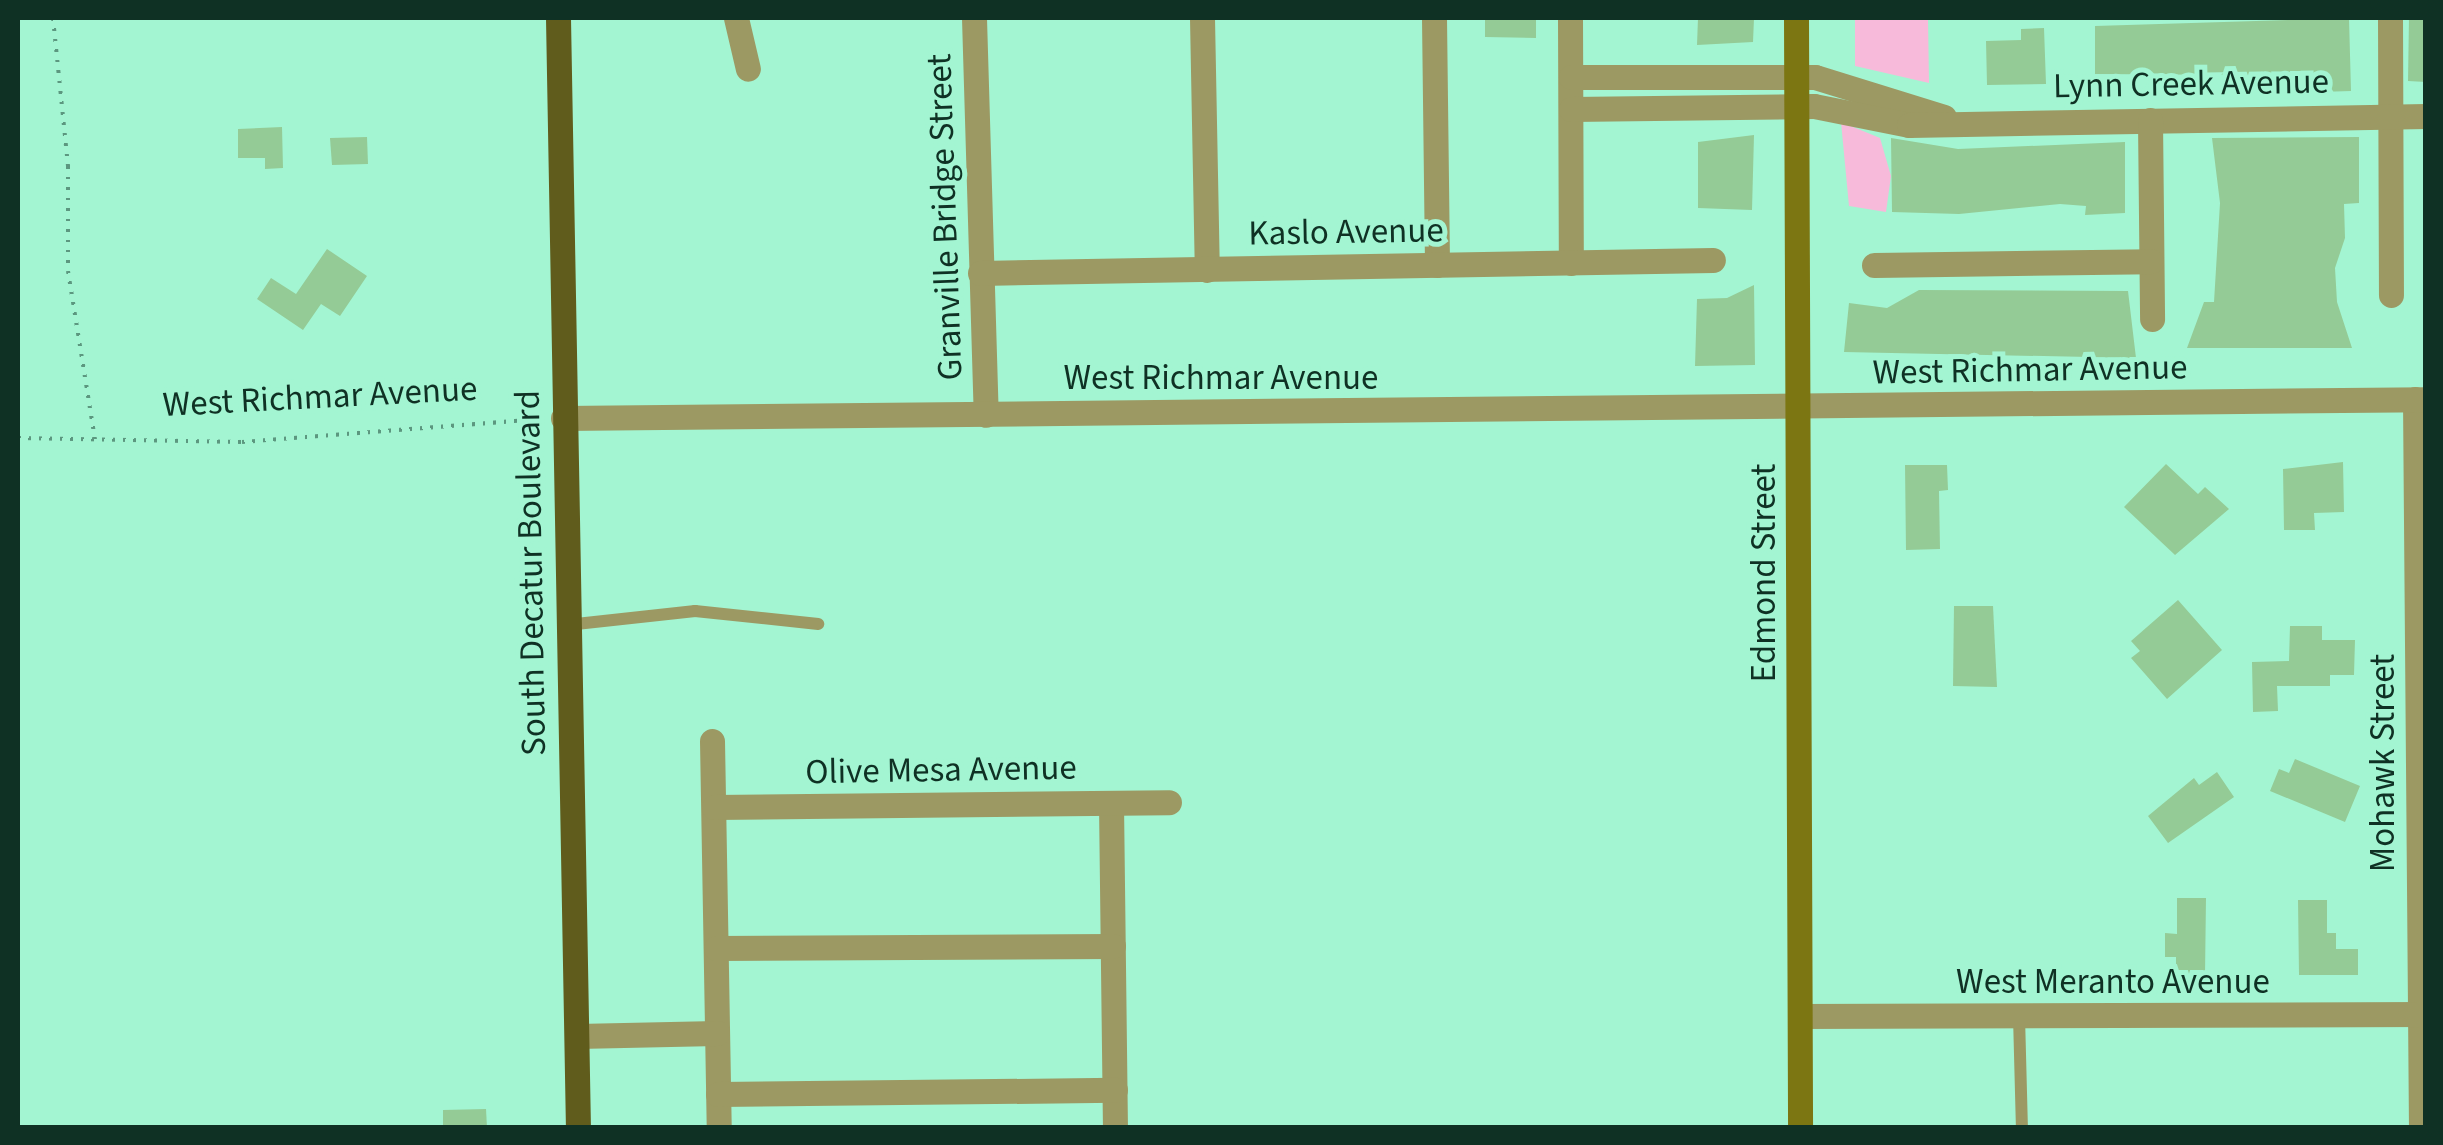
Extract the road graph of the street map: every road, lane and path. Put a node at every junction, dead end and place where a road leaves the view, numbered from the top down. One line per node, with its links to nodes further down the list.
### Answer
1 (54, 18): 35 (path)
2 (558, 18): 33 (main road, South Decatur Boulevard)
3 (736, 18): 10 (street)
4 (974, 18): 27 (street, Granville Bridge Street)
5 (1202, 18): 26 (street)
6 (1434, 18): 24 (street)
7 (1570, 18): 11 (street)
8 (1796, 18): 13 (street, Edmond Street)
9 (2390, 18): 19 (street)
10 (748, 69)
11 (1571, 77): 12 (street, Lynn Creek Avenue); 16 (street)
12 (1636, 77): 13 (street, Lynn Creek Avenue); 15 (lane)
13 (1796, 77): 14 (street, Edmond Street); 17 (street, Lynn Creek Avenue)
14 (1796, 106): 15 (street, Lynn Creek Avenue); 17 (street, Lynn Creek Avenue); 31 (street, Edmond Street)
15 (1637, 108): 16 (street, Lynn Creek Avenue)
16 (1571, 109): 23 (street)
17 (1896, 114): 20 (street, Lynn Creek Avenue)
18 (2426, 116): 19 (street, Lynn Creek Avenue)
19 (2390, 117): 20 (street, Lynn Creek Avenue); 28 (street)
20 (2150, 120): 22 (street)
21 (1714, 260): 23 (street, Kaslo Avenue)
22 (2151, 261): 25 (street); 29 (street)
23 (1571, 263): 24 (street, Kaslo Avenue)
24 (1437, 266): 26 (street, Kaslo Avenue)
25 (1874, 266)
26 (1207, 270): 27 (street, Kaslo Avenue)
27 (980, 273): 32 (street, Granville Bridge Street)
28 (2391, 295)
29 (2152, 318)
30 (2420, 399): 31 (street, West Richmar Avenue); 44 (street, Mohawk Street)
31 (1799, 409): 32 (street, West Richmar Avenue); 45 (street, Edmond Street)
32 (986, 415): 33 (street, West Richmar Avenue)
33 (562, 418): 35 (path, West Richmar Avenue); 37 (main road, South Decatur Boulevard)
34 (18, 438): 35 (path, West Richmar Avenue)
35 (95, 440)
36 (818, 624): 37 (lane)
37 (567, 625): 48 (main road, South Decatur Boulevard)
38 (712, 741): 41 (street)
39 (1169, 802): 40 (street, Olive Mesa Avenue)
40 (1111, 803): 41 (street, Olive Mesa Avenue); 42 (street)
41 (714, 807): 43 (street)
42 (1113, 946): 43 (street); 49 (street)
43 (716, 948): 47 (street)
44 (2422, 1014): 46 (street, West Meranto Avenue); 56 (street, Mohawk Street)
45 (1800, 1016): 46 (street, West Meranto Avenue); 54 (street, Edmond Street)
46 (2019, 1016): 55 (lane)
47 (717, 1033): 48 (street); 50 (street)
48 (577, 1036): 51 (main road, South Decatur Boulevard)
49 (1115, 1090): 50 (street); 53 (street)
50 (718, 1094): 52 (street)
51 (578, 1128)
52 (719, 1128)
53 (1115, 1128)
54 (1800, 1128)
55 (2022, 1128)
56 (2421, 1128)

